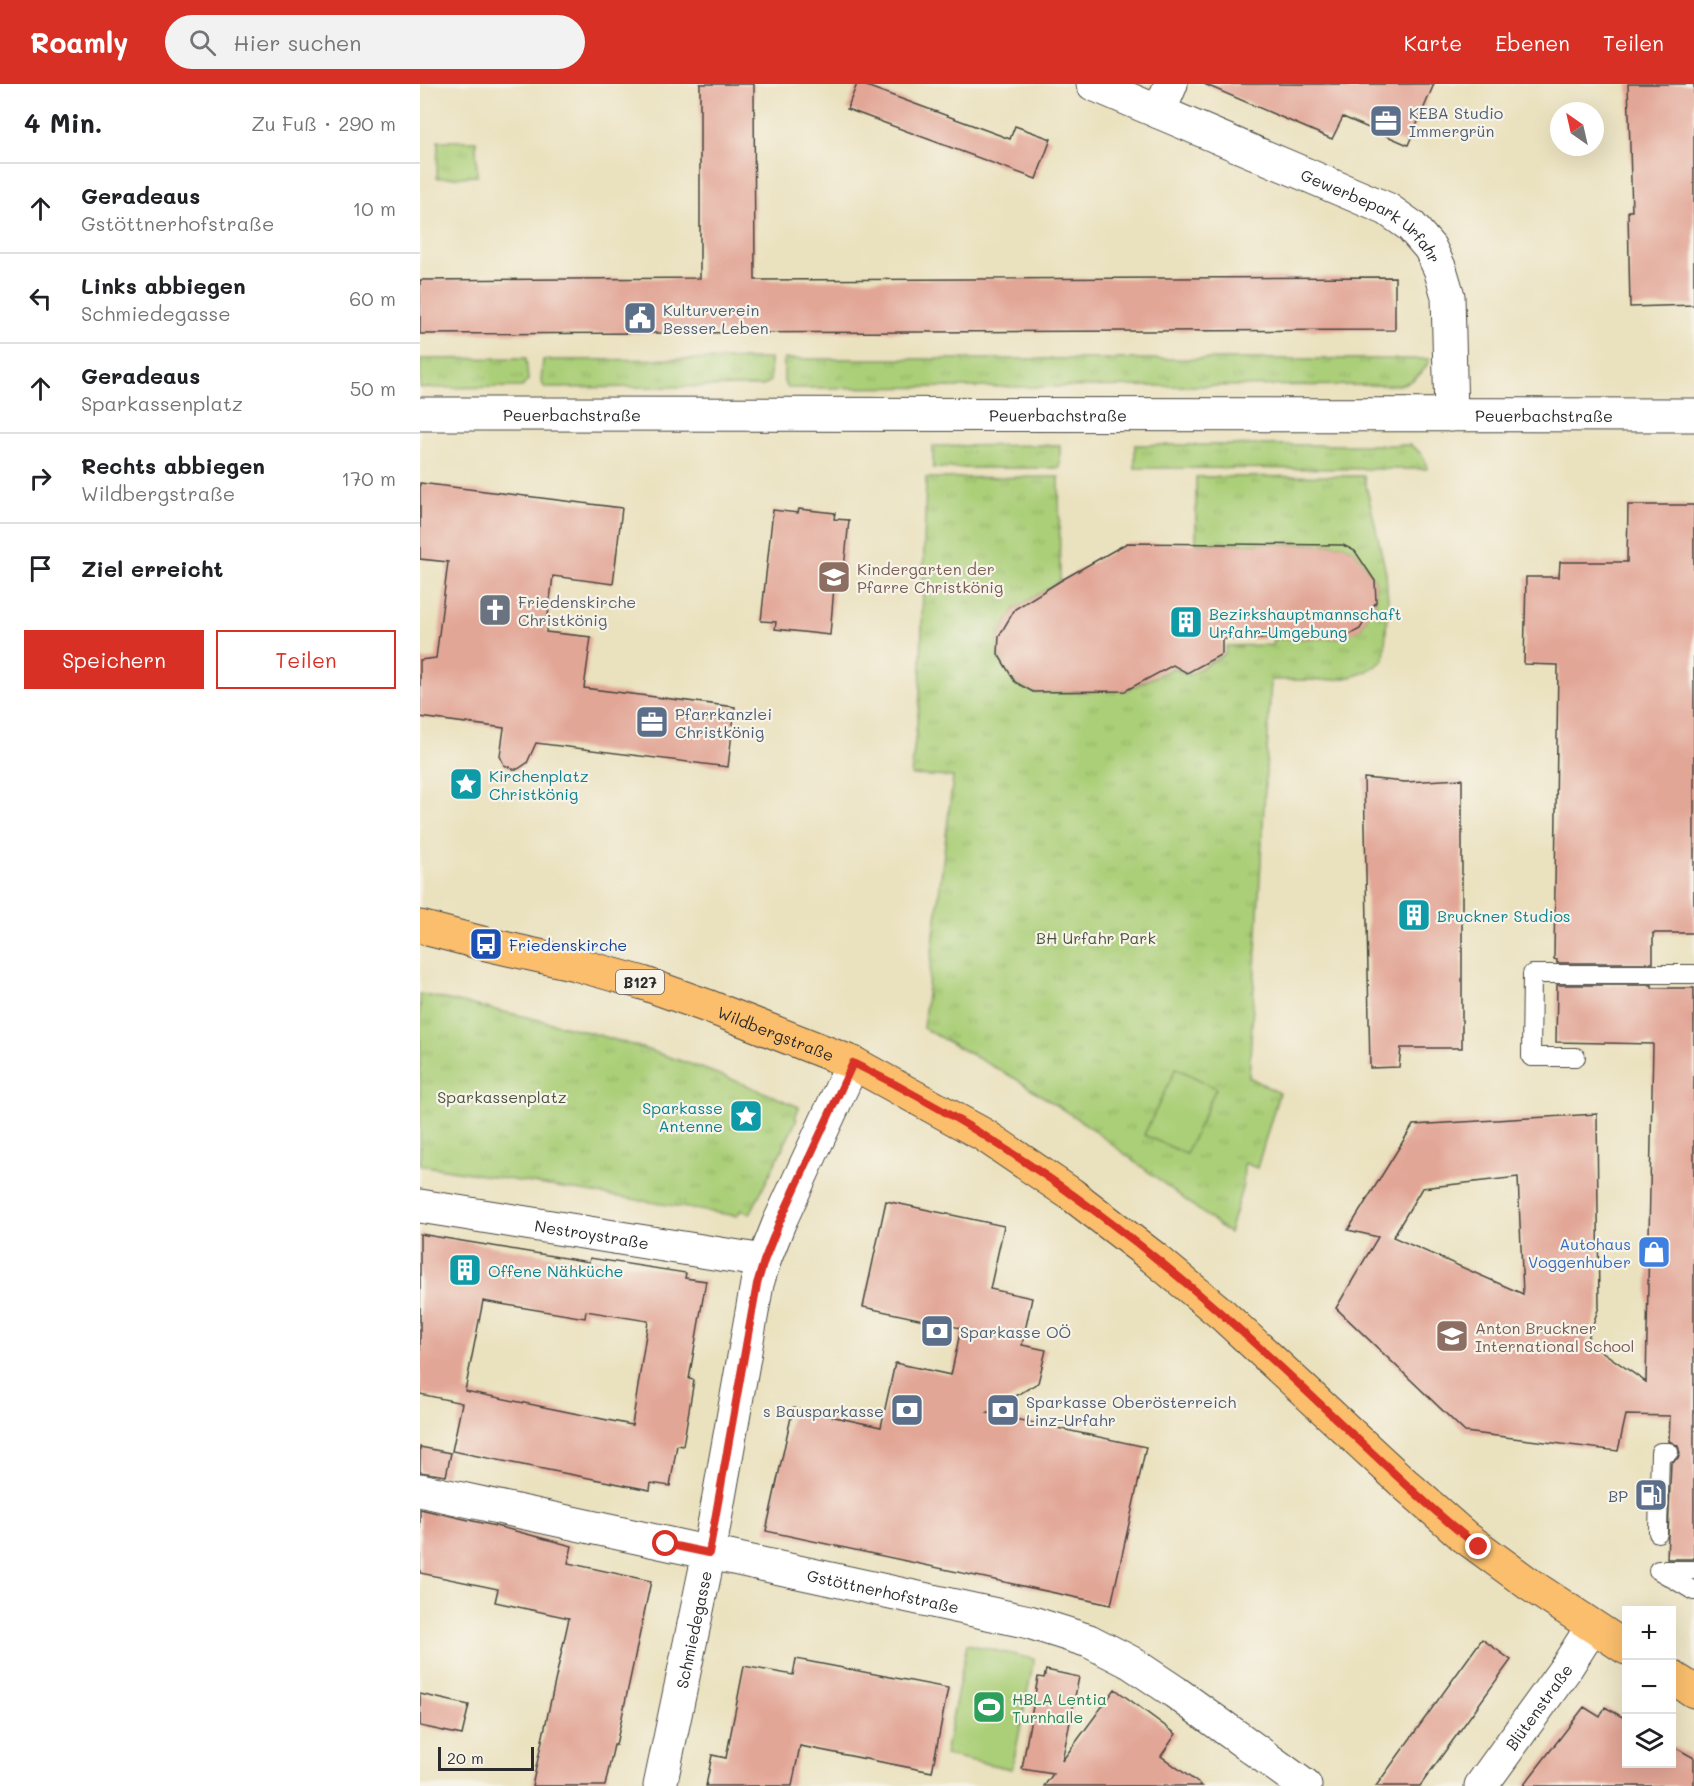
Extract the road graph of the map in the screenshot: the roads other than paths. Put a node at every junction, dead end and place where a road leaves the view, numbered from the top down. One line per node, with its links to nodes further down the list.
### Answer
1 (1093, 84): 2 (street, Gewerbepark Urfahr)
2 (1165, 98): 4 (street, Gewerbepark Urfahr)
3 (420, 414): 4 (street, Peuerbachstraße)
4 (1451, 415): 5 (street, Peuerbachstraße)
5 (1694, 415)
6 (420, 927): 9 (main road, Wildbergstraße / B127)
7 (1694, 975): 8 (lane)
8 (1576, 1057)
9 (853, 1063): 11 (street); 18 (main road, Wildbergstraße / B127)
10 (420, 1206): 11 (street, Nestroystraße)
11 (764, 1261): 15 (street, Schmiedegasse)
12 (1665, 1452): 14 (lane)
13 (420, 1490): 15 (street, Gstöttnerhofstraße)
14 (1658, 1533)
15 (709, 1553): 20 (street, Schmiedegasse); 21 (street, Gstöttnerhofstraße)
16 (1694, 1570): 17 (lane)
17 (1694, 1591)
18 (1592, 1627): 19 (main road, Wildbergstraße / B127); 22 (street, Blütenstraße)
19 (1622, 1646)
20 (660, 1786)
21 (1305, 1786)
22 (1481, 1786)

